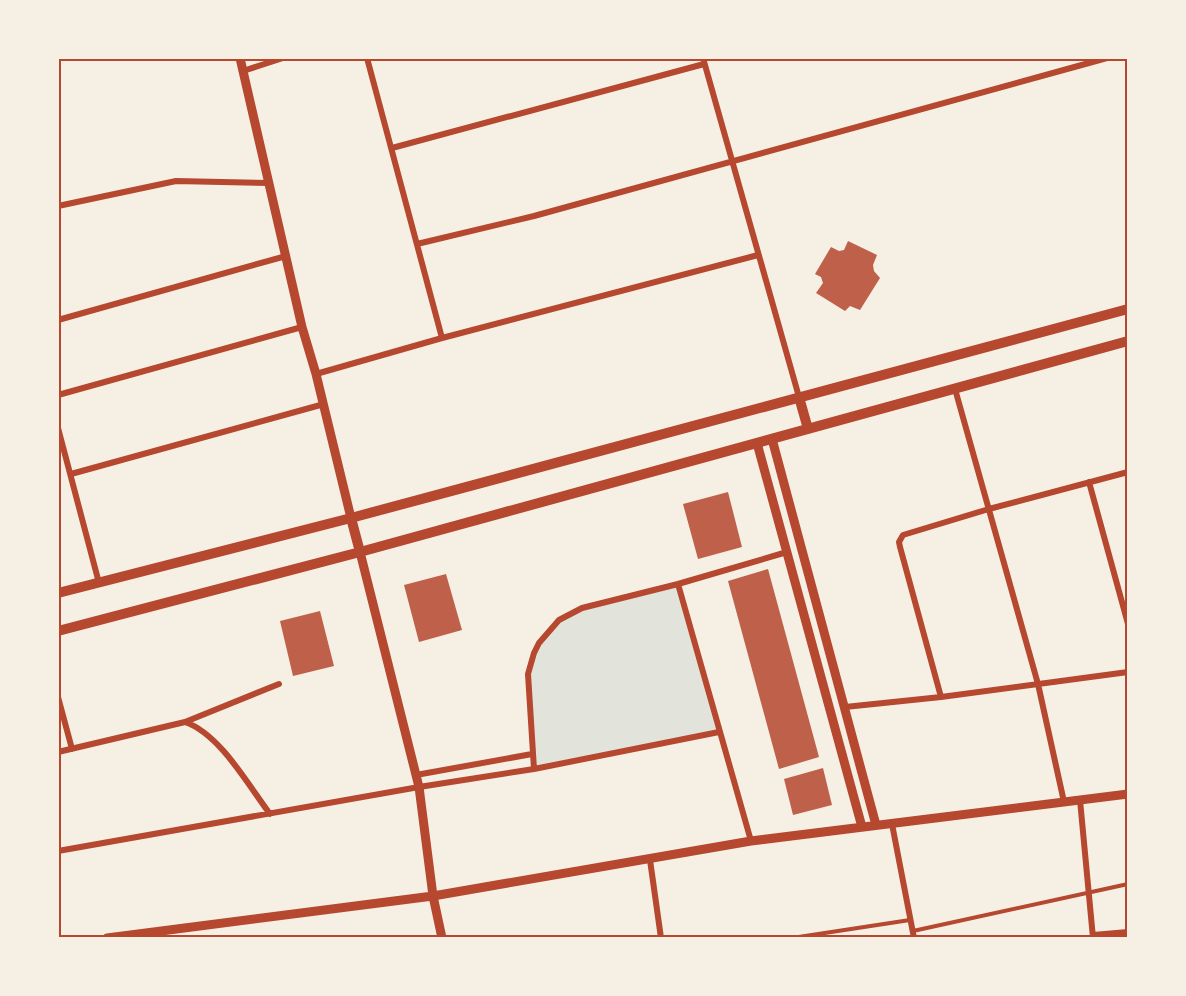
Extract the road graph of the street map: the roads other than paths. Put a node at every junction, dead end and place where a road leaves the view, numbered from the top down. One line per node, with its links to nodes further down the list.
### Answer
1 (240, 58): 6 (street)
2 (283, 58): 6 (street)
3 (367, 58): 7 (street)
4 (1107, 58): 8 (street)
5 (704, 61): 7 (street); 8 (street)
6 (243, 71): 9 (street)
7 (392, 148): 11 (street)
8 (733, 161): 11 (street); 12 (street)
9 (270, 183): 10 (street); 13 (street)
10 (58, 206)
11 (417, 244): 17 (street)
12 (758, 255): 17 (street); 22 (street)
13 (286, 256): 15 (street); 16 (street)
14 (1128, 309): 22 (main road)
15 (58, 320)
16 (303, 327): 19 (street); 21 (street)
17 (442, 338): 19 (street)
18 (1128, 341): 20 (main road)
19 (316, 374): 23 (street)
20 (955, 388): 25 (main road); 31 (street)
21 (58, 395)
22 (800, 397): 25 (main road); 32 (main road)
23 (324, 404): 29 (street); 32 (street)
24 (58, 428): 29 (street)
25 (808, 429): 26 (main road)
26 (772, 439): 27 (main road); 45 (street)
27 (757, 443): 33 (main road); 34 (street)
28 (1128, 472): 30 (street)
29 (71, 474): 35 (street)
30 (1089, 482): 31 (street); 38 (street)
31 (989, 509): 42 (street); 44 (street)
32 (351, 518): 33 (main road); 35 (main road)
33 (360, 552): 39 (main road); 52 (street)
34 (788, 552): 36 (street); 60 (street)
35 (99, 583): 37 (main road)
36 (678, 584): 47 (street); 50 (street)
37 (58, 593)
38 (1128, 624)
39 (58, 632)
40 (1128, 672): 42 (street)
41 (279, 684): 46 (street)
42 (1038, 684): 44 (street); 56 (street)
43 (58, 697): 48 (street)
44 (941, 697): 45 (street)
45 (844, 707): 59 (street)
46 (185, 722): 48 (street); 57 (street)
47 (719, 732): 51 (street); 61 (street)
48 (72, 749): 49 (street)
49 (58, 752)
50 (532, 754): 51 (street); 52 (street)
51 (534, 769): 53 (street)
52 (416, 775): 53 (street)
53 (419, 787): 57 (street); 66 (street)
54 (1128, 794): 55 (street)
55 (1080, 800): 56 (street); 65 (street)
56 (1064, 802): 58 (street)
57 (270, 814): 62 (street)
58 (892, 824): 59 (street); 67 (street)
59 (876, 825): 60 (street)
60 (862, 827): 61 (street)
61 (751, 841): 63 (street)
62 (58, 851)
63 (650, 860): 66 (street); 74 (street)
64 (1128, 884): 65 (lane)
65 (1088, 892): 69 (lane); 71 (street)
66 (433, 896): 70 (street); 73 (street)
67 (911, 920): 69 (street); 75 (lane)
68 (1128, 932): 71 (street)
69 (913, 934)
70 (128, 936): 72 (street)
71 (1093, 936)
72 (107, 938)
73 (442, 938)
74 (661, 938)
75 (792, 938)

